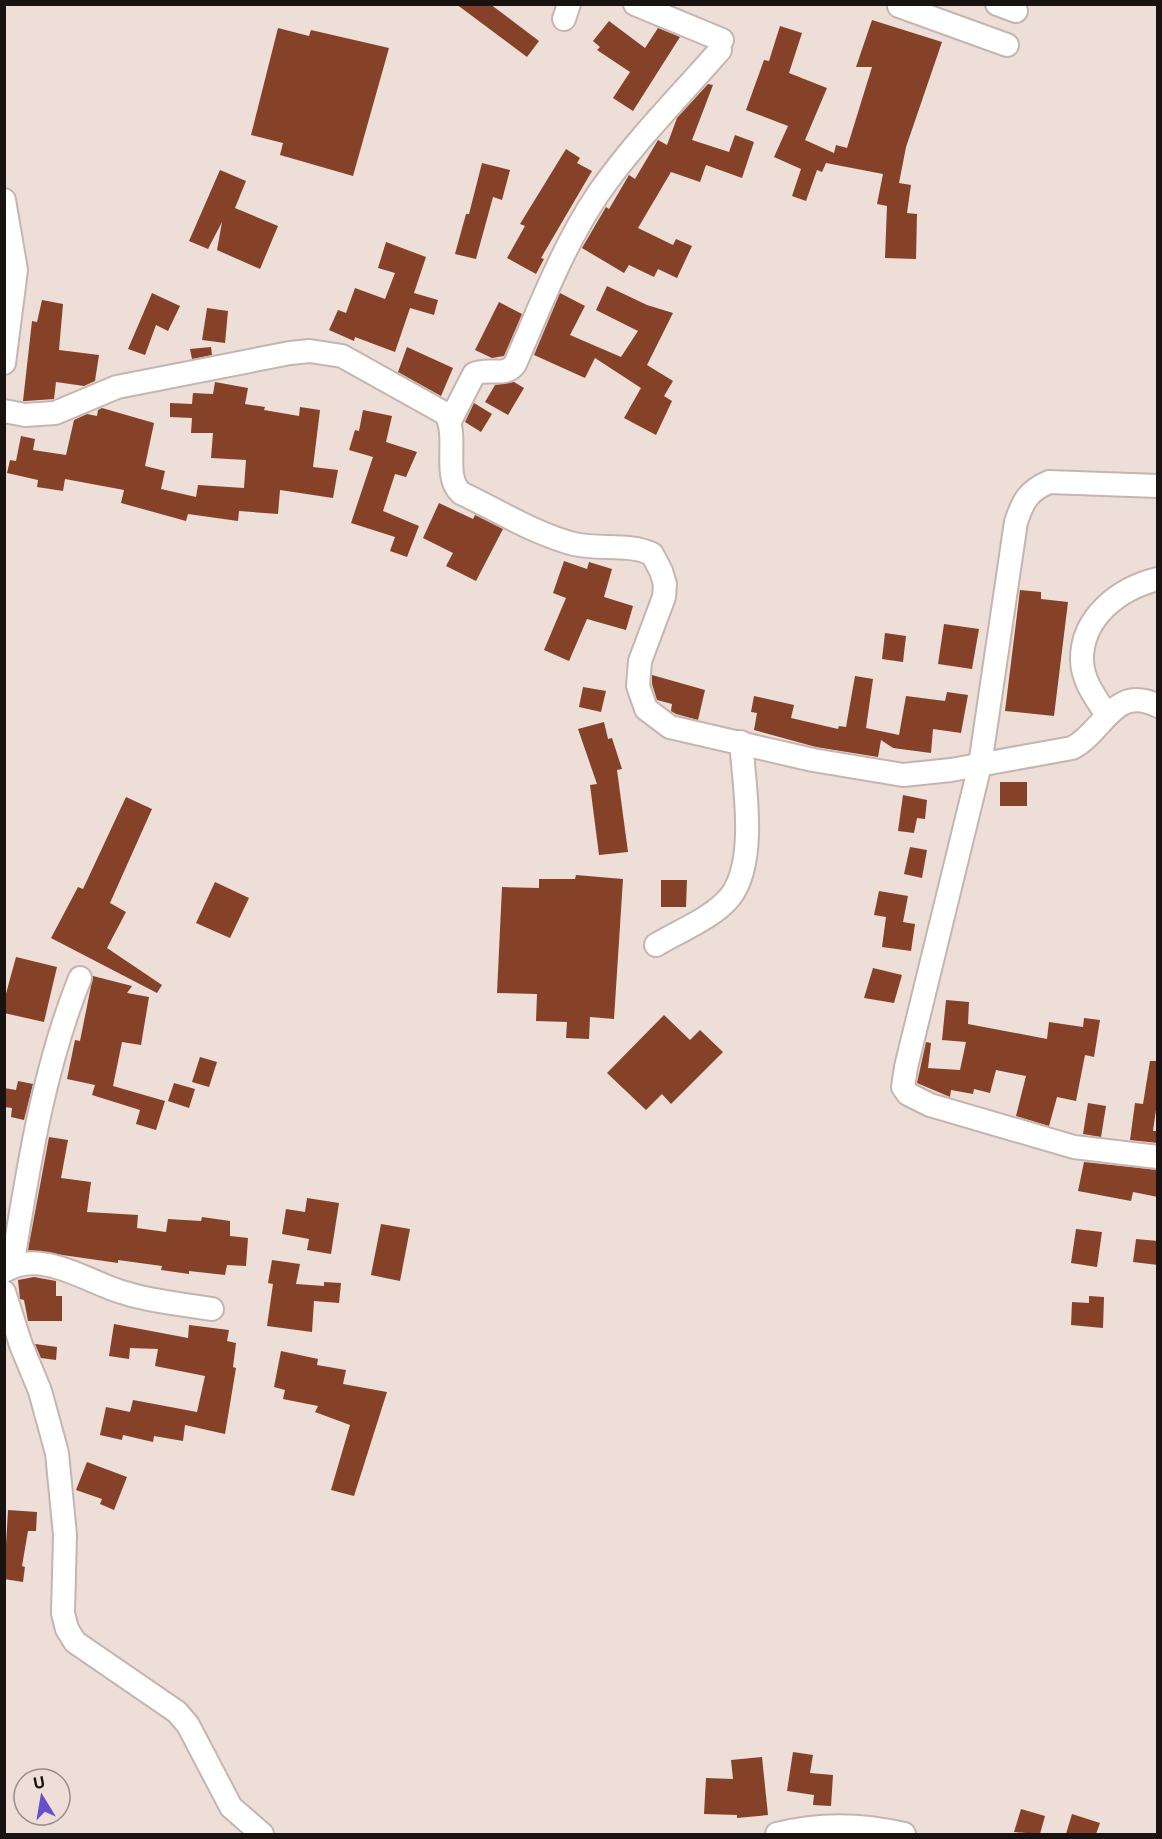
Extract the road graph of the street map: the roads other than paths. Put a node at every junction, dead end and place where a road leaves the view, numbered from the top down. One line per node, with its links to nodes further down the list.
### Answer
1 (635, 4): 8 (street)
2 (897, 10): 3 (street)
3 (1007, 45)
4 (4, 200): 5 (street)
5 (10, 295): 6 (street)
6 (4, 363)
7 (4, 411): 8 (street)
8 (450, 421): 13 (street)
9 (1158, 486): 14 (street)
10 (1158, 579): 12 (street)
11 (1158, 706): 12 (street)
12 (1107, 715): 14 (street)
13 (741, 742): 14 (street); 15 (street)
14 (980, 765): 17 (street)
15 (656, 945)
16 (80, 978): 18 (street)
17 (1158, 1157)
18 (8, 1269): 20 (street)
19 (4, 1292): 21 (street)
20 (212, 1309)
21 (262, 1834)
22 (777, 1834): 23 (street)
23 (904, 1834)

